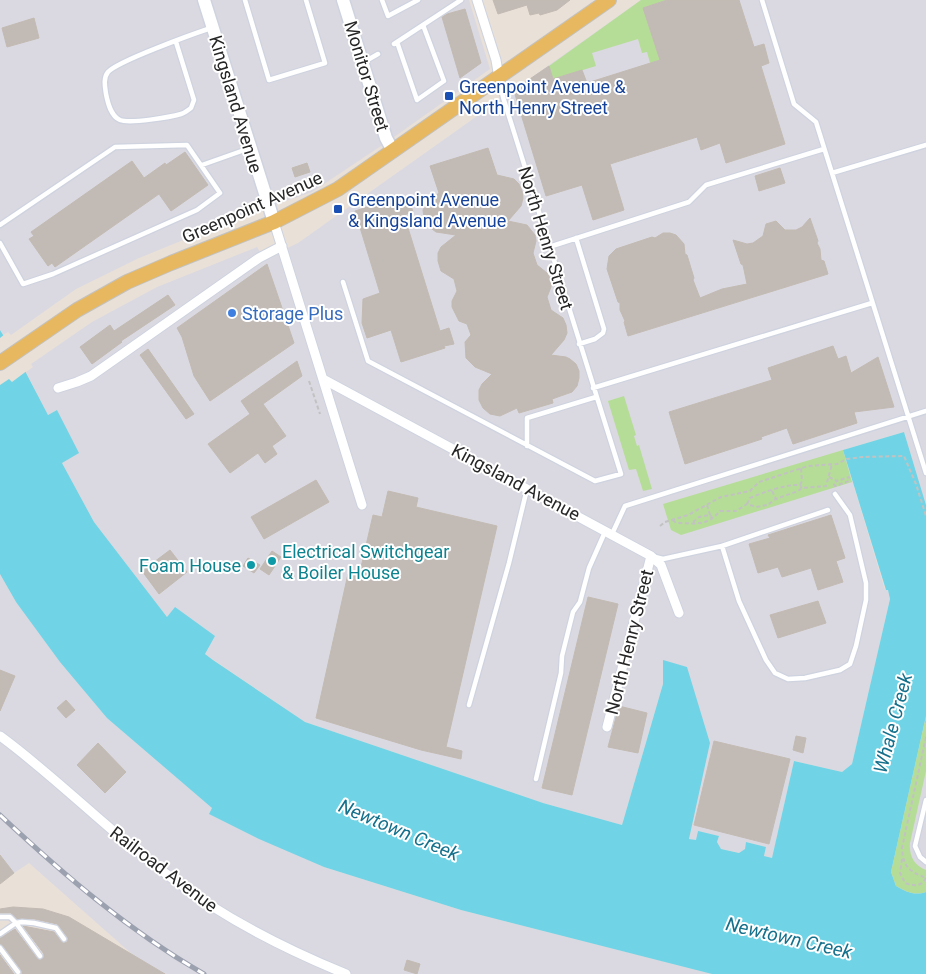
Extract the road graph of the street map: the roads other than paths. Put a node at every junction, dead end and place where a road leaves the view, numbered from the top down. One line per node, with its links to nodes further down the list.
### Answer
1 (204, 0): 12 (main road, Kingsland Avenue)
2 (245, 0): 3 (lane)
3 (306, 0)
4 (343, 0): 15 (main road, Monitor Street)
5 (382, 0): 6 (lane)
6 (418, 0)
7 (461, 0): 11 (lane)
8 (478, 0): 16 (street, North Henry Street)
9 (608, 0): 16 (main road, Greenpoint Avenue)
10 (762, 0): 19 (lane)
11 (423, 25): 11 (lane)
12 (212, 28): 13 (lane); 18 (main road, Kingsland Avenue)
13 (176, 42): 13 (lane)
14 (378, 54): 15 (lane)
15 (363, 62): 20 (main road, Monitor Street)
16 (499, 78): 20 (main road, Greenpoint Avenue); 28 (lane, North Henry Street)
17 (926, 145): 22 (lane)
18 (250, 148): 21 (lane); 23 (main road, Kingsland Avenue)
19 (824, 149): 22 (lane); 25 (lane)
20 (393, 151): 23 (main road, Greenpoint Avenue)
21 (202, 165): 24 (lane); 26 (lane)
22 (832, 173): 30 (lane)
23 (274, 222): 27 (street, Kingsland Avenue); 32 (main road, Greenpoint Avenue)
24 (0, 225)
25 (576, 238): 28 (lane); 31 (lane)
26 (0, 243)
27 (282, 246): 33 (street, Kingsland Avenue); 34 (street)
28 (549, 247): 31 (lane, North Henry Street)
29 (343, 282): 39 (lane)
30 (872, 303): 35 (lane); 38 (lane)
31 (579, 344): 35 (lane, North Henry Street)
32 (0, 363)
33 (323, 379): 41 (street, Kingsland Avenue); 43 (street, Kingsland Avenue)
34 (58, 388)
35 (593, 388): 36 (lane, North Henry Street)
36 (596, 397): 39 (lane); 39 (lane, North Henry Street)
37 (926, 411): 38 (lane)
38 (909, 417): 40 (lane); 45 (lane)
39 (528, 446)
40 (926, 473)
41 (527, 489): 45 (street, Kingsland Avenue); 49 (lane)
42 (835, 494): 46 (lane)
43 (362, 504)
44 (828, 510): 46 (lane)
45 (608, 532): 47 (street, Kingsland Avenue); 52 (lane)
46 (722, 546): 47 (lane)
47 (651, 556): 48 (street, Kingsland Avenue); 50 (street, North Henry Street)
48 (679, 613)
49 (469, 705)
50 (607, 727)
51 (0, 736): 62 (street, Railroad Avenue)
52 (536, 779)
53 (926, 800): 54 (lane)
54 (926, 862)
55 (1, 918): 56 (lane)
56 (16, 923): 57 (lane); 58 (lane); 60 (lane)
57 (0, 934)
58 (64, 939)
59 (0, 948): 61 (lane)
60 (40, 956)
61 (18, 972)
62 (346, 974)

